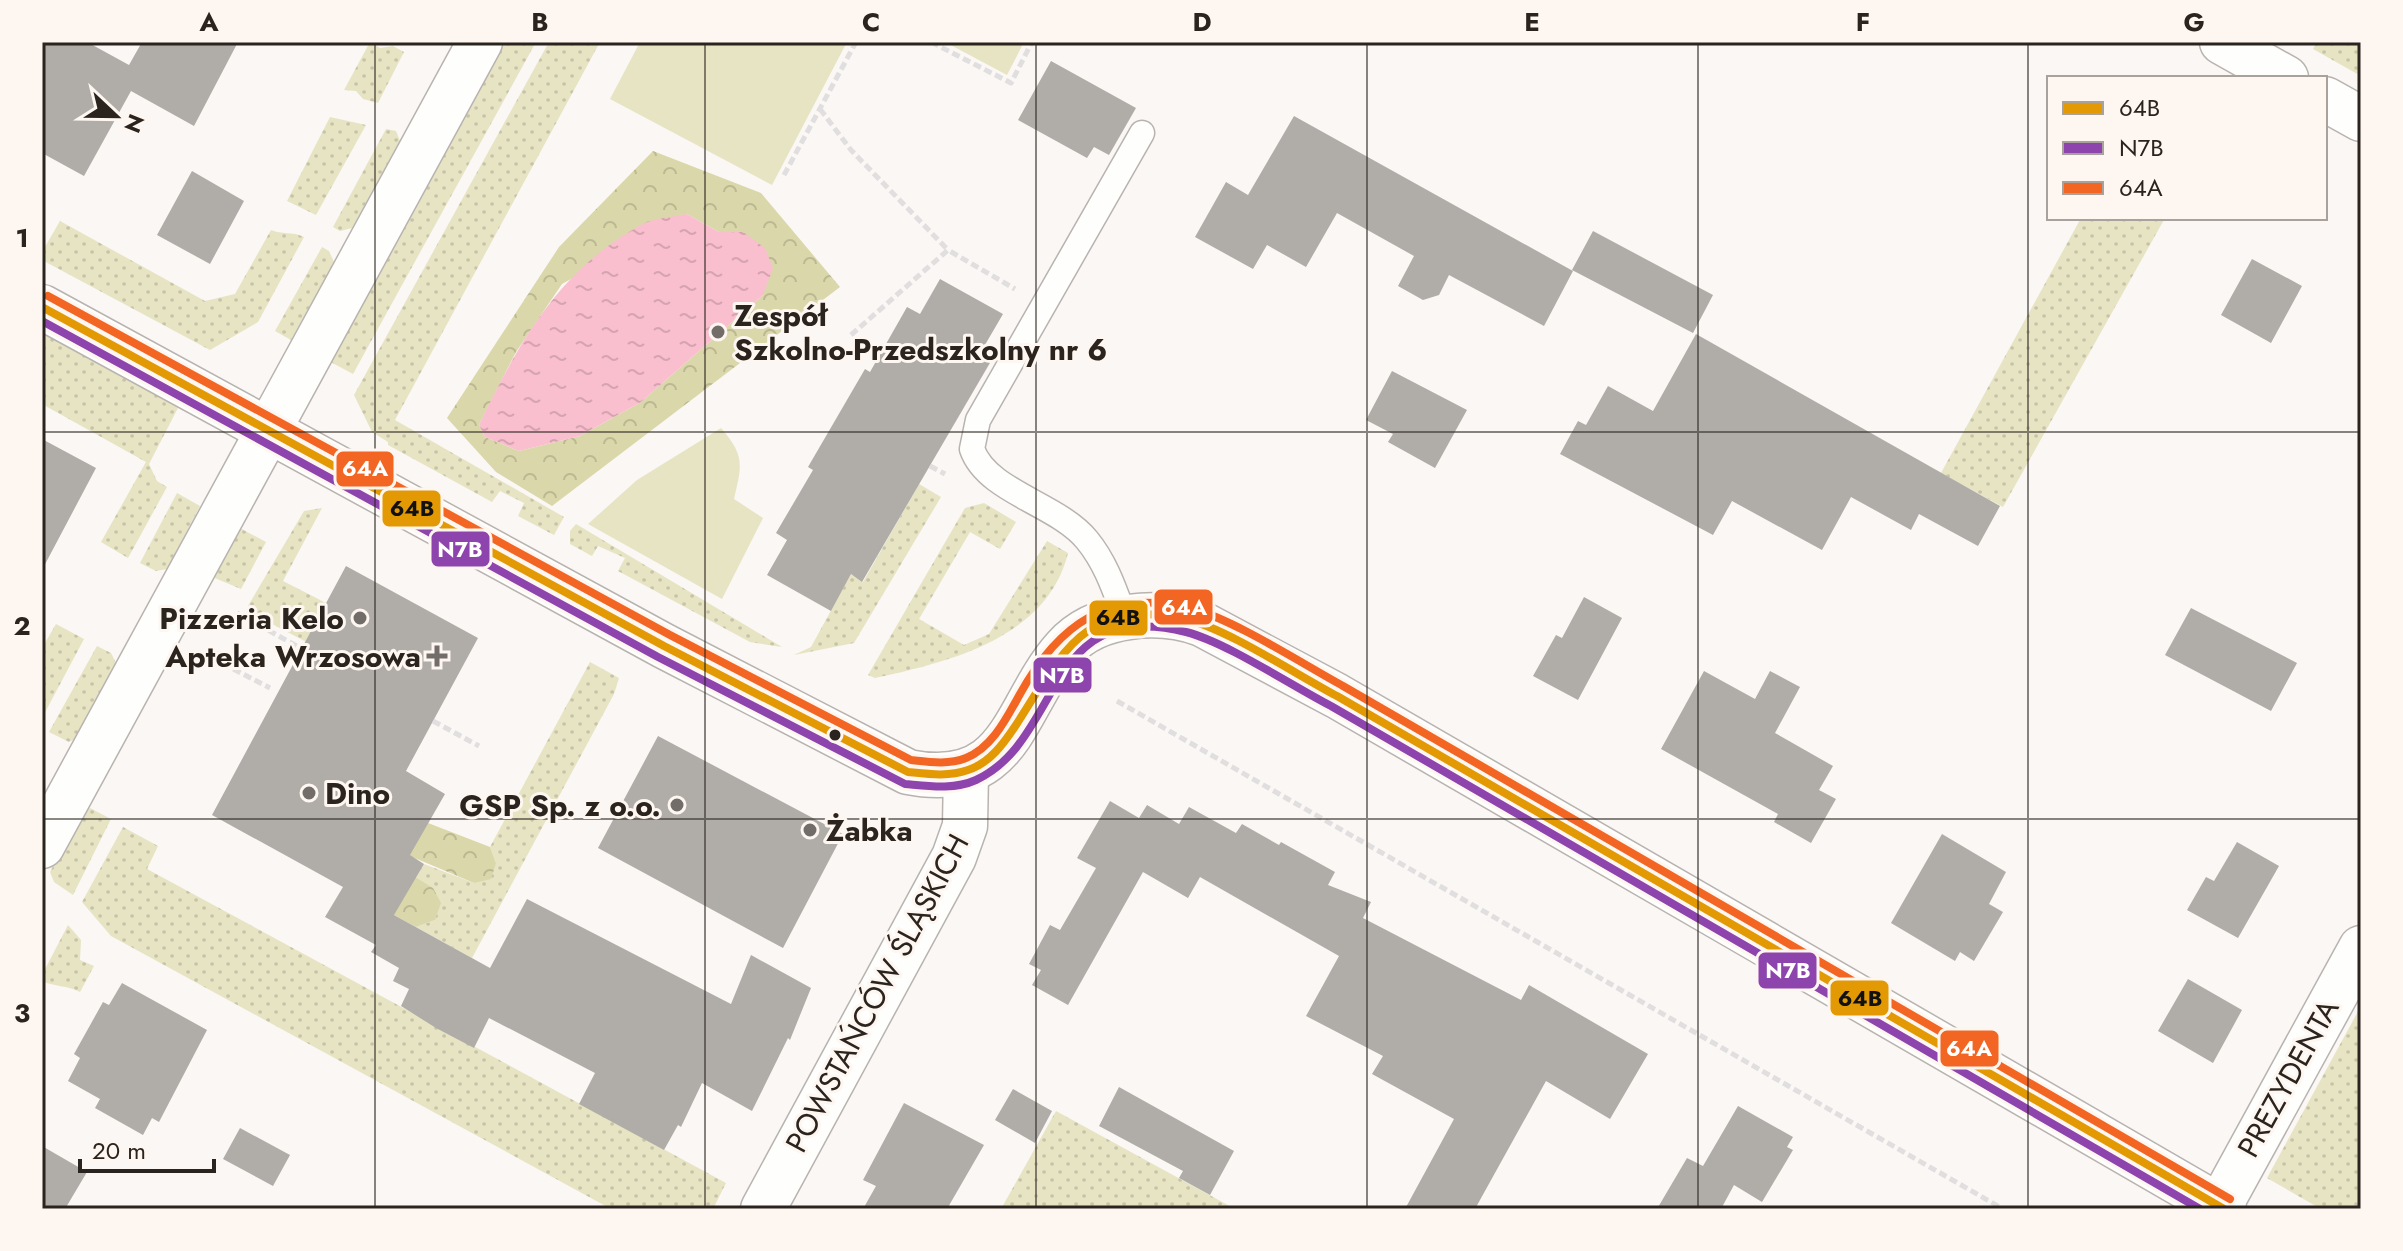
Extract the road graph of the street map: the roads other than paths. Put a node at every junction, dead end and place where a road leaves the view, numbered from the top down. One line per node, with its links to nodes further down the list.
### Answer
1 (480, 42): 8 (street)
2 (2222, 42): 3 (street)
3 (2282, 76)
4 (2327, 100): 5 (street)
5 (2361, 119)
6 (1142, 133): 9 (lane)
7 (42, 307): 8 (street)
8 (269, 431): 10 (street); 11 (street)
9 (1125, 618): 10 (street); 13 (street)
10 (966, 772): 14 (street, POWSTAŃCÓW ŚLĄSKICH)
11 (42, 846)
12 (2361, 948): 13 (street, PREZYDENTA)
13 (2220, 1208)
14 (763, 1209)

